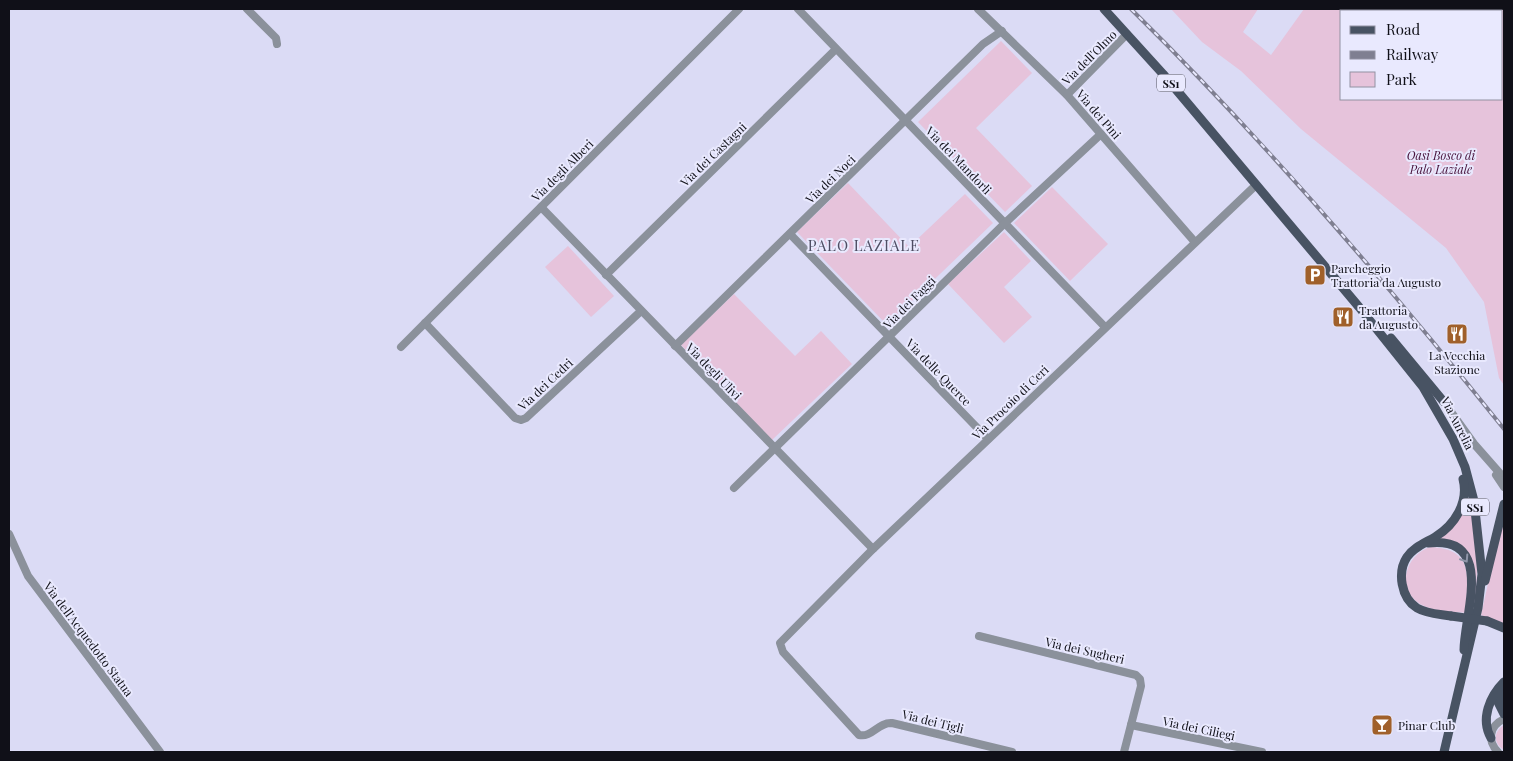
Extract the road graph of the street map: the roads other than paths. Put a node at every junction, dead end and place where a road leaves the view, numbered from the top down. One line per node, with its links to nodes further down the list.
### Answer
1 (247, 9): 8 (street)
2 (739, 9): 14 (street, Via degli Alberi)
3 (798, 9): 9 (street, Via dei Mandorli)
4 (978, 9): 6 (street, Via dei Pini)
5 (1104, 9): 7 (main road, Via Aurelia / SS1)
6 (1002, 31): 10 (street, Via dei Pini); 11 (street, Via dei Noci)
7 (1127, 34): 10 (street, Via dell'Olmo); 13 (main road, Via Aurelia / SS1)
8 (278, 44)
9 (836, 49): 11 (street, Via dei Mandorli); 18 (street, Via dei Castagni)
10 (1067, 95): 12 (street, Via dei Pini)
11 (906, 121): 15 (street, Via dei Mandorli); 16 (street, Via dei Noci)
12 (1101, 134): 15 (street, Via dei Faggi); 17 (street, Via dei Pini)
13 (1256, 184): 17 (street, Via Procoio di Ceri); 19 (main road, Via Aurelia / SS1)
14 (541, 207): 18 (street, Via degli Ulivi); 21 (street, Via degli Alberi)
15 (1005, 223): 22 (street, Via dei Mandorli); 23 (street, Via dei Faggi)
16 (790, 234): 23 (street, Via delle Querce); 24 (street, Via dei Noci)
17 (1194, 242): 22 (street, Via Procoio di Ceri)
18 (606, 275): 20 (street, Via degli Ulivi)
19 (1359, 307): 26 (main road); 27 (main road, Via Aurelia / SS1)
20 (640, 311): 21 (street, Via dei Cedri); 24 (street, Via degli Ulivi)
21 (425, 323): 25 (street, Via degli Alberi)
22 (1104, 327): 28 (street, Via Procoio di Ceri)
23 (890, 337): 28 (street, Via delle Querce); 29 (street, Via dei Faggi)
24 (675, 346): 29 (street, Via degli Ulivi)
25 (401, 347)
26 (1444, 402): 30 (street)
27 (1446, 424): 36 (main road); 38 (main road, Via Aurelia / SS1)
28 (988, 439): 37 (street, Via Procoio di Ceri)
29 (774, 448): 33 (street, Via dei Faggi); 37 (street, Via degli Ulivi)
30 (1486, 458): 31 (street); 32 (street)
31 (1504, 478)
32 (1504, 487)
33 (734, 488)
34 (1504, 504): 38 (main road)
35 (9, 534): 49 (street, Via dell'Acquedotto Statua)
36 (1423, 544): 39 (main road, bridge); 42 (main road, one-way to 42)
37 (873, 549): 41 (street, Via Procoio di Ceri)
38 (1480, 596): 42 (main road, Via Aurelia / SS1)
39 (1504, 628)
40 (979, 636): 47 (street, Via dei Sugheri)
41 (783, 638): 50 (street, Via dei Tigli)
42 (1466, 660): 53 (main road, Via Aurelia / SS1)
43 (1504, 682): 48 (main road)
44 (1504, 689): 45 (main road)
45 (1504, 714)
46 (1504, 719): 48 (street)
47 (1131, 725): 51 (street, Via dei Sugheri); 52 (street, Via dei Ciliegi)
48 (1491, 738): 54 (street)
49 (160, 752)
50 (1012, 752)
51 (1124, 752)
52 (1262, 752)
53 (1444, 752)
54 (1498, 752)

